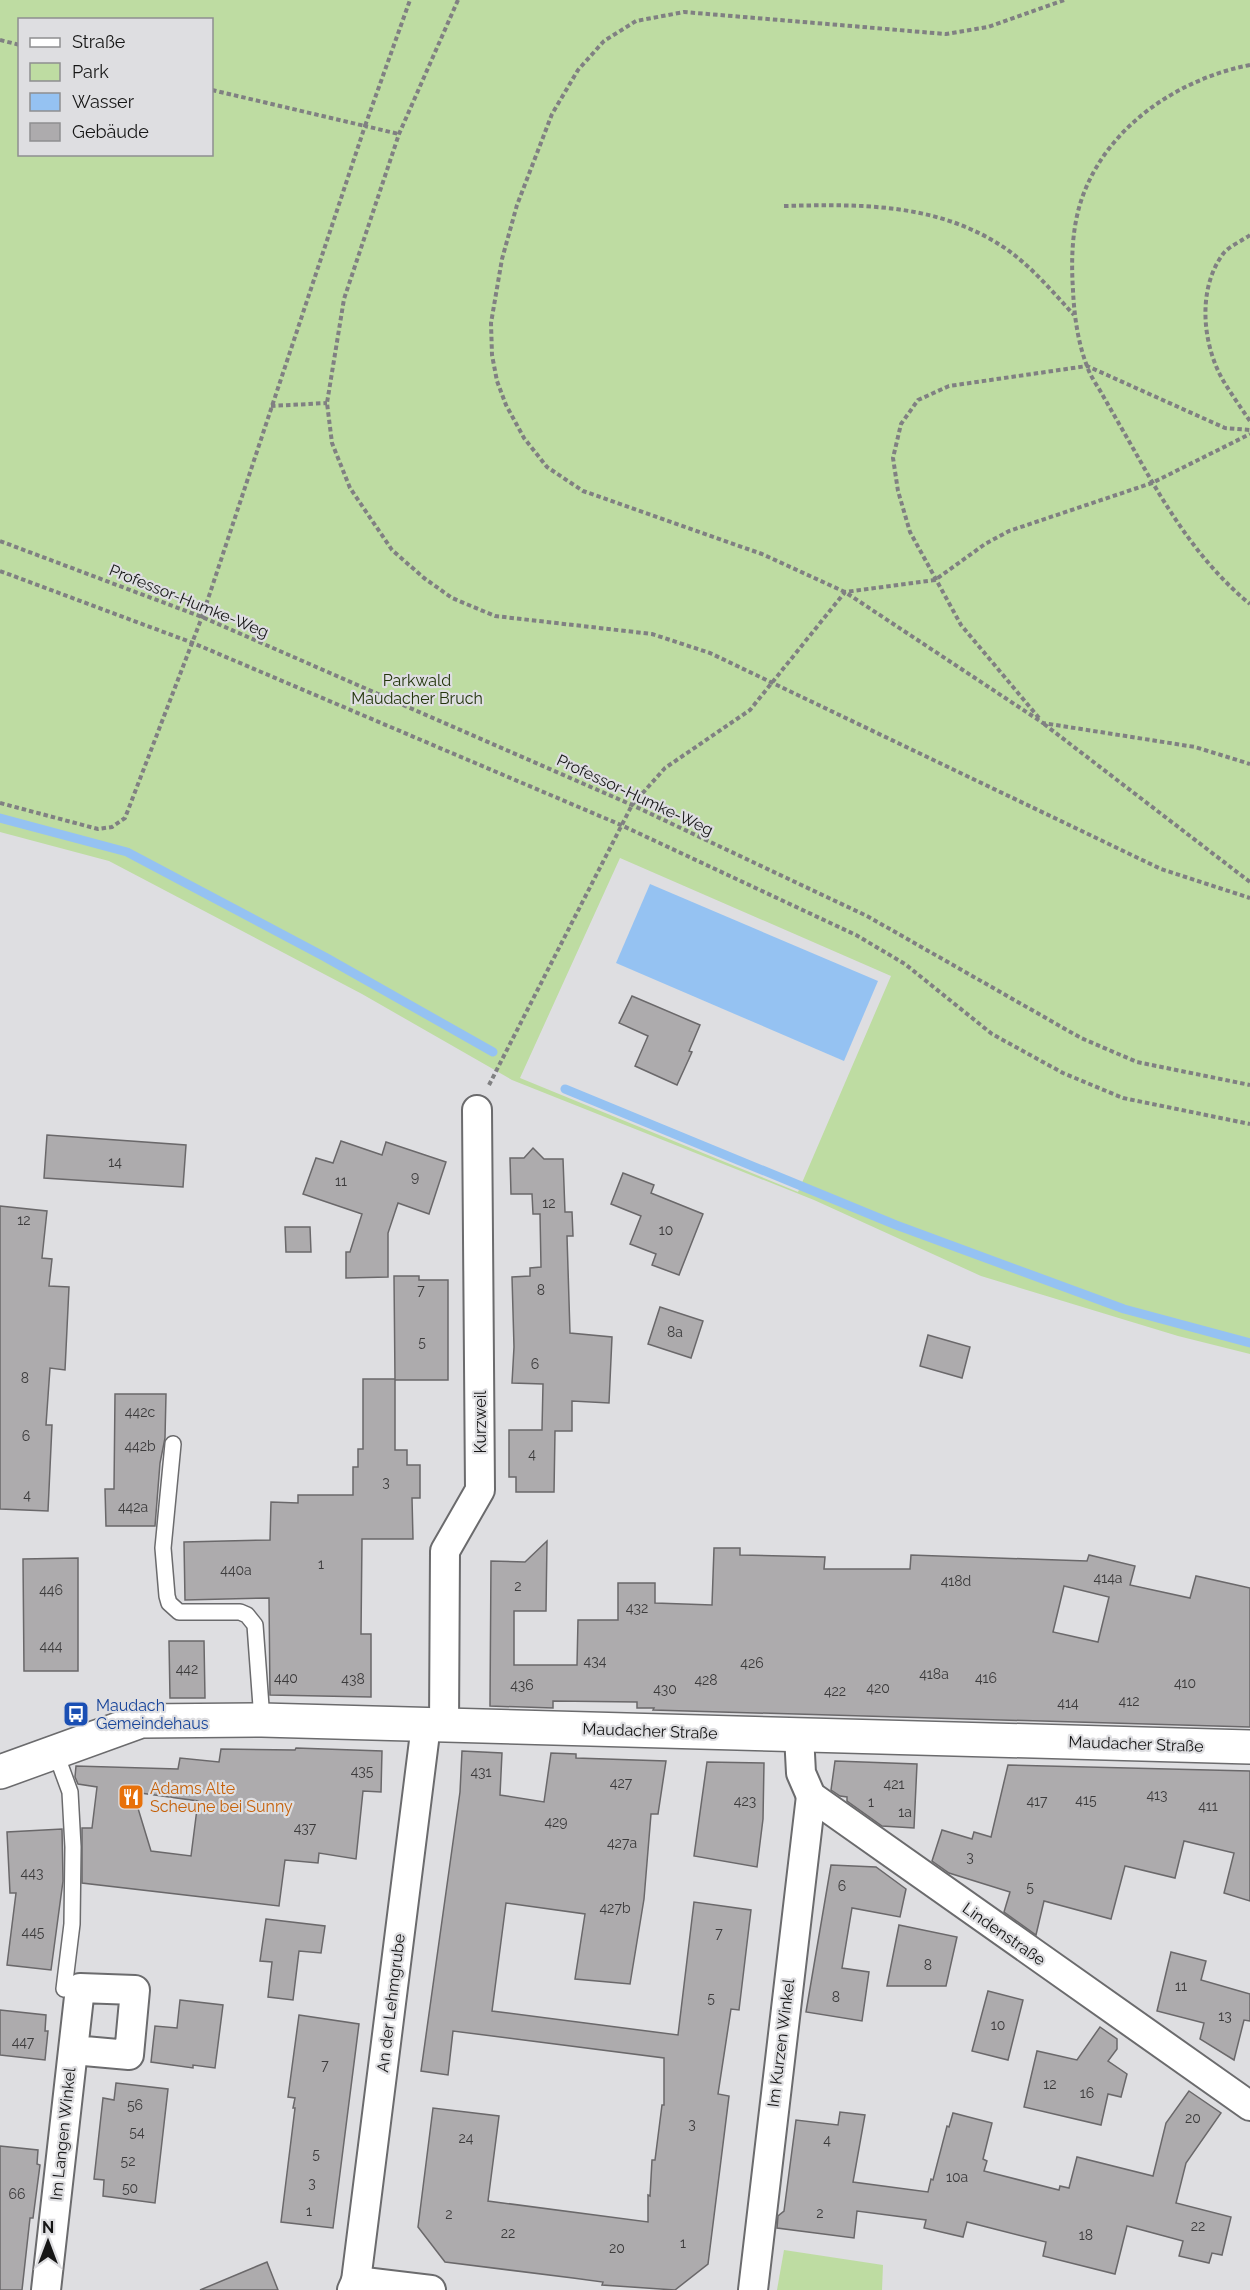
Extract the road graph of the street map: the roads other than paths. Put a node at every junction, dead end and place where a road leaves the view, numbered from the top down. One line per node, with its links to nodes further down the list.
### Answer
1 (477, 1110): 4 (street, Kurzweil)
2 (173, 1444): 3 (lane)
3 (262, 1720): 4 (street, Maudacher Straße); 7 (street, Maudacher Straße)
4 (435, 1725): 5 (street, Maudacher Straße); 13 (street, An der Lehmgrube)
5 (799, 1735): 6 (street, Maudacher Straße); 9 (street)
6 (1250, 1747)
7 (55, 1751): 8 (street, Maudacher Straße); 10 (lane)
8 (0, 1772)
9 (811, 1796): 12 (street, Lindenstraße); 16 (street, Im Kurzen Winkel)
10 (64, 1989)
11 (73, 2050): 14 (street, Im Langen Winkel)
12 (1250, 2106)
13 (354, 2285): 15 (street)
14 (46, 2290)
15 (431, 2290)
16 (753, 2290)

